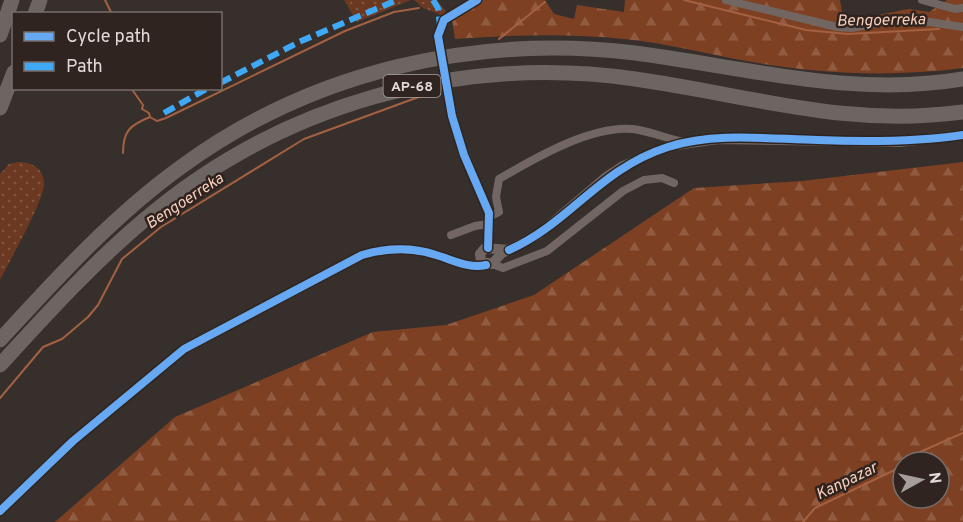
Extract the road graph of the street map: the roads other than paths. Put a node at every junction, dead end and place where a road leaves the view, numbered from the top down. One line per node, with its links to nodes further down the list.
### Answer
1 (12, 0): 7 (highway)
2 (477, 0): 8 (street)
3 (726, 0): 6 (street)
4 (922, 0): 5 (street)
5 (963, 8)
6 (963, 27)
7 (0, 35)
8 (439, 46)
9 (12, 77): 12 (highway)
10 (963, 79): 22 (highway, AP-68)
11 (447, 87): 19 (street)
12 (0, 108)
13 (963, 112): 23 (highway, AP-68)
14 (656, 135): 16 (street); 17 (street); 19 (street)
15 (963, 135): 16 (street)
16 (687, 143): 17 (street)
17 (662, 149): 21 (street)
18 (674, 183): 21 (street)
19 (489, 220): 20 (street); 21 (street)
20 (451, 235)
21 (490, 256): 24 (street)
22 (0, 340)
23 (0, 365)
24 (0, 511)

